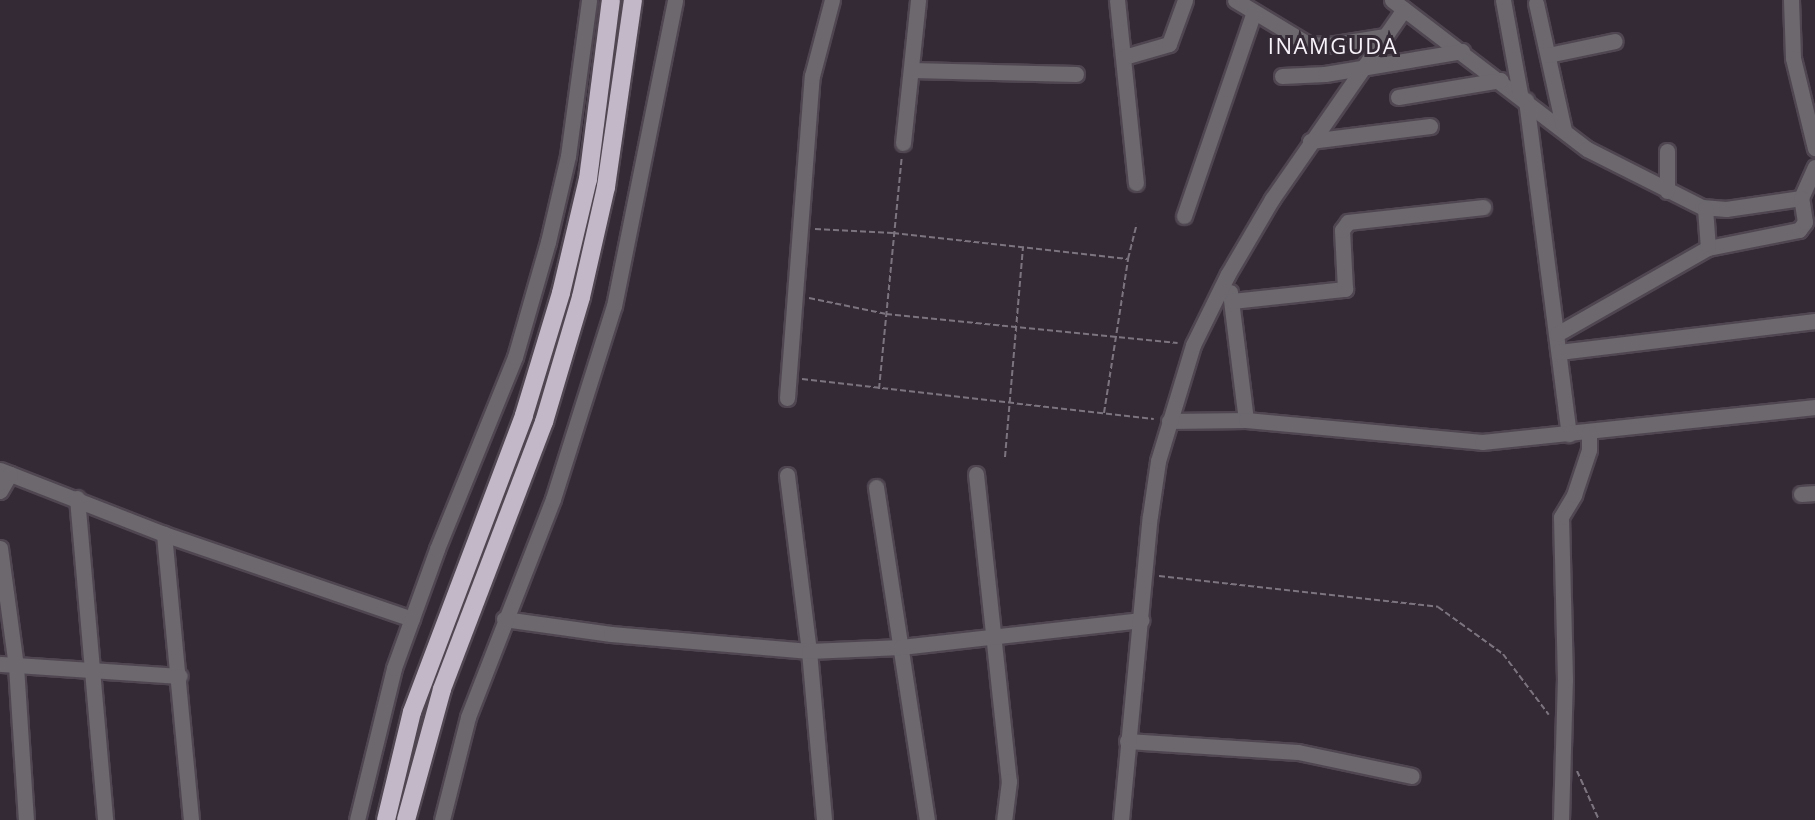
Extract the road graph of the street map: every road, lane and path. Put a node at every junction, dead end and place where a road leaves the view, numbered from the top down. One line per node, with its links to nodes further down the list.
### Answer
1 (589, 0): 76 (street)
2 (611, 0): 94 (highway)
3 (633, 0): 95 (highway)
4 (675, 0): 77 (street)
5 (832, 0): 41 (street)
6 (918, 0): 21 (street)
7 (1117, 0): 19 (street)
8 (1185, 0): 19 (street)
9 (1235, 0): 14 (street)
10 (1503, 0): 26 (street)
11 (1791, 0): 31 (street)
12 (1536, 3): 18 (street)
13 (1398, 5): 15 (street); 17 (street)
14 (1253, 14): 15 (street); 39 (street)
15 (1385, 36): 20 (street)
16 (1615, 41): 18 (street)
17 (1462, 51): 20 (street); 24 (street)
18 (1548, 55): 28 (street)
19 (1124, 57): 34 (street)
20 (1365, 68): 23 (street); 29 (street)
21 (911, 70): 22 (street); 30 (street)
22 (1076, 74)
23 (1282, 76)
24 (1501, 80): 25 (street); 26 (street)
25 (1398, 97)
26 (1523, 97): 28 (street); 53 (street)
27 (1430, 126): 29 (street)
28 (1564, 130): 35 (street)
29 (1310, 141): 46 (street)
30 (903, 143): 42 (path)
31 (1815, 148)
32 (1667, 151): 35 (street)
33 (1815, 167): 36 (street)
34 (1136, 183)
35 (1667, 190): 38 (street)
36 (1801, 198): 38 (street); 44 (street)
37 (1483, 207): 48 (street)
38 (1705, 208): 44 (street)
39 (1184, 216)
40 (1137, 224): 45 (path)
41 (800, 228): 42 (path); 47 (street)
42 (893, 233): 43 (path); 49 (path)
43 (1023, 247): 45 (path); 51 (path)
44 (1708, 248): 53 (street)
45 (1128, 259): 52 (path)
46 (1228, 274): 48 (street); 54 (street)
47 (794, 295): 49 (path); 56 (street)
48 (1232, 301): 62 (street)
49 (886, 314): 51 (path); 57 (path)
50 (1815, 321): 55 (street)
51 (1016, 326): 52 (path); 59 (path)
52 (1118, 334): 54 (path); 61 (path)
53 (1557, 334): 55 (street)
54 (1192, 345): 63 (street)
55 (1559, 352): 65 (street)
56 (788, 378): 57 (path); 58 (street)
57 (879, 389): 59 (path)
58 (787, 398)
59 (1010, 401): 61 (path); 66 (path)
60 (1815, 406): 64 (street)
61 (1104, 413): 63 (path)
62 (1246, 420): 63 (street); 65 (street)
63 (1169, 421): 75 (street)
64 (1589, 432): 65 (street); 101 (street)
65 (1569, 434)
66 (1005, 457)
67 (5, 472): 71 (street); 72 (street)
68 (976, 474): 79 (street)
69 (787, 475): 81 (street)
70 (876, 487): 80 (street)
71 (0, 491)
72 (77, 498): 73 (street); 84 (street)
73 (164, 534): 76 (street); 85 (street)
74 (0, 548): 83 (street)
75 (1145, 575): 78 (street); 86 (path)
76 (412, 619): 93 (street)
77 (504, 619): 81 (street); 96 (street)
78 (1141, 620): 79 (street); 87 (street)
79 (996, 636): 80 (street); 99 (street)
80 (901, 647): 81 (street); 98 (street)
81 (809, 651): 97 (street)
82 (0, 664): 83 (street)
83 (16, 666): 84 (street); 90 (street)
84 (91, 672): 85 (street); 91 (street)
85 (180, 676): 92 (street)
86 (1550, 717)
87 (1127, 741): 89 (street); 100 (street)
88 (1577, 770): 102 (path)
89 (1412, 776)
90 (26, 820)
91 (105, 820)
92 (191, 820)
93 (357, 820)
94 (386, 820)
95 (406, 820)
96 (442, 820)
97 (824, 820)
98 (927, 820)
99 (1004, 820)
100 (1121, 820)
101 (1561, 820)
102 (1599, 820)

